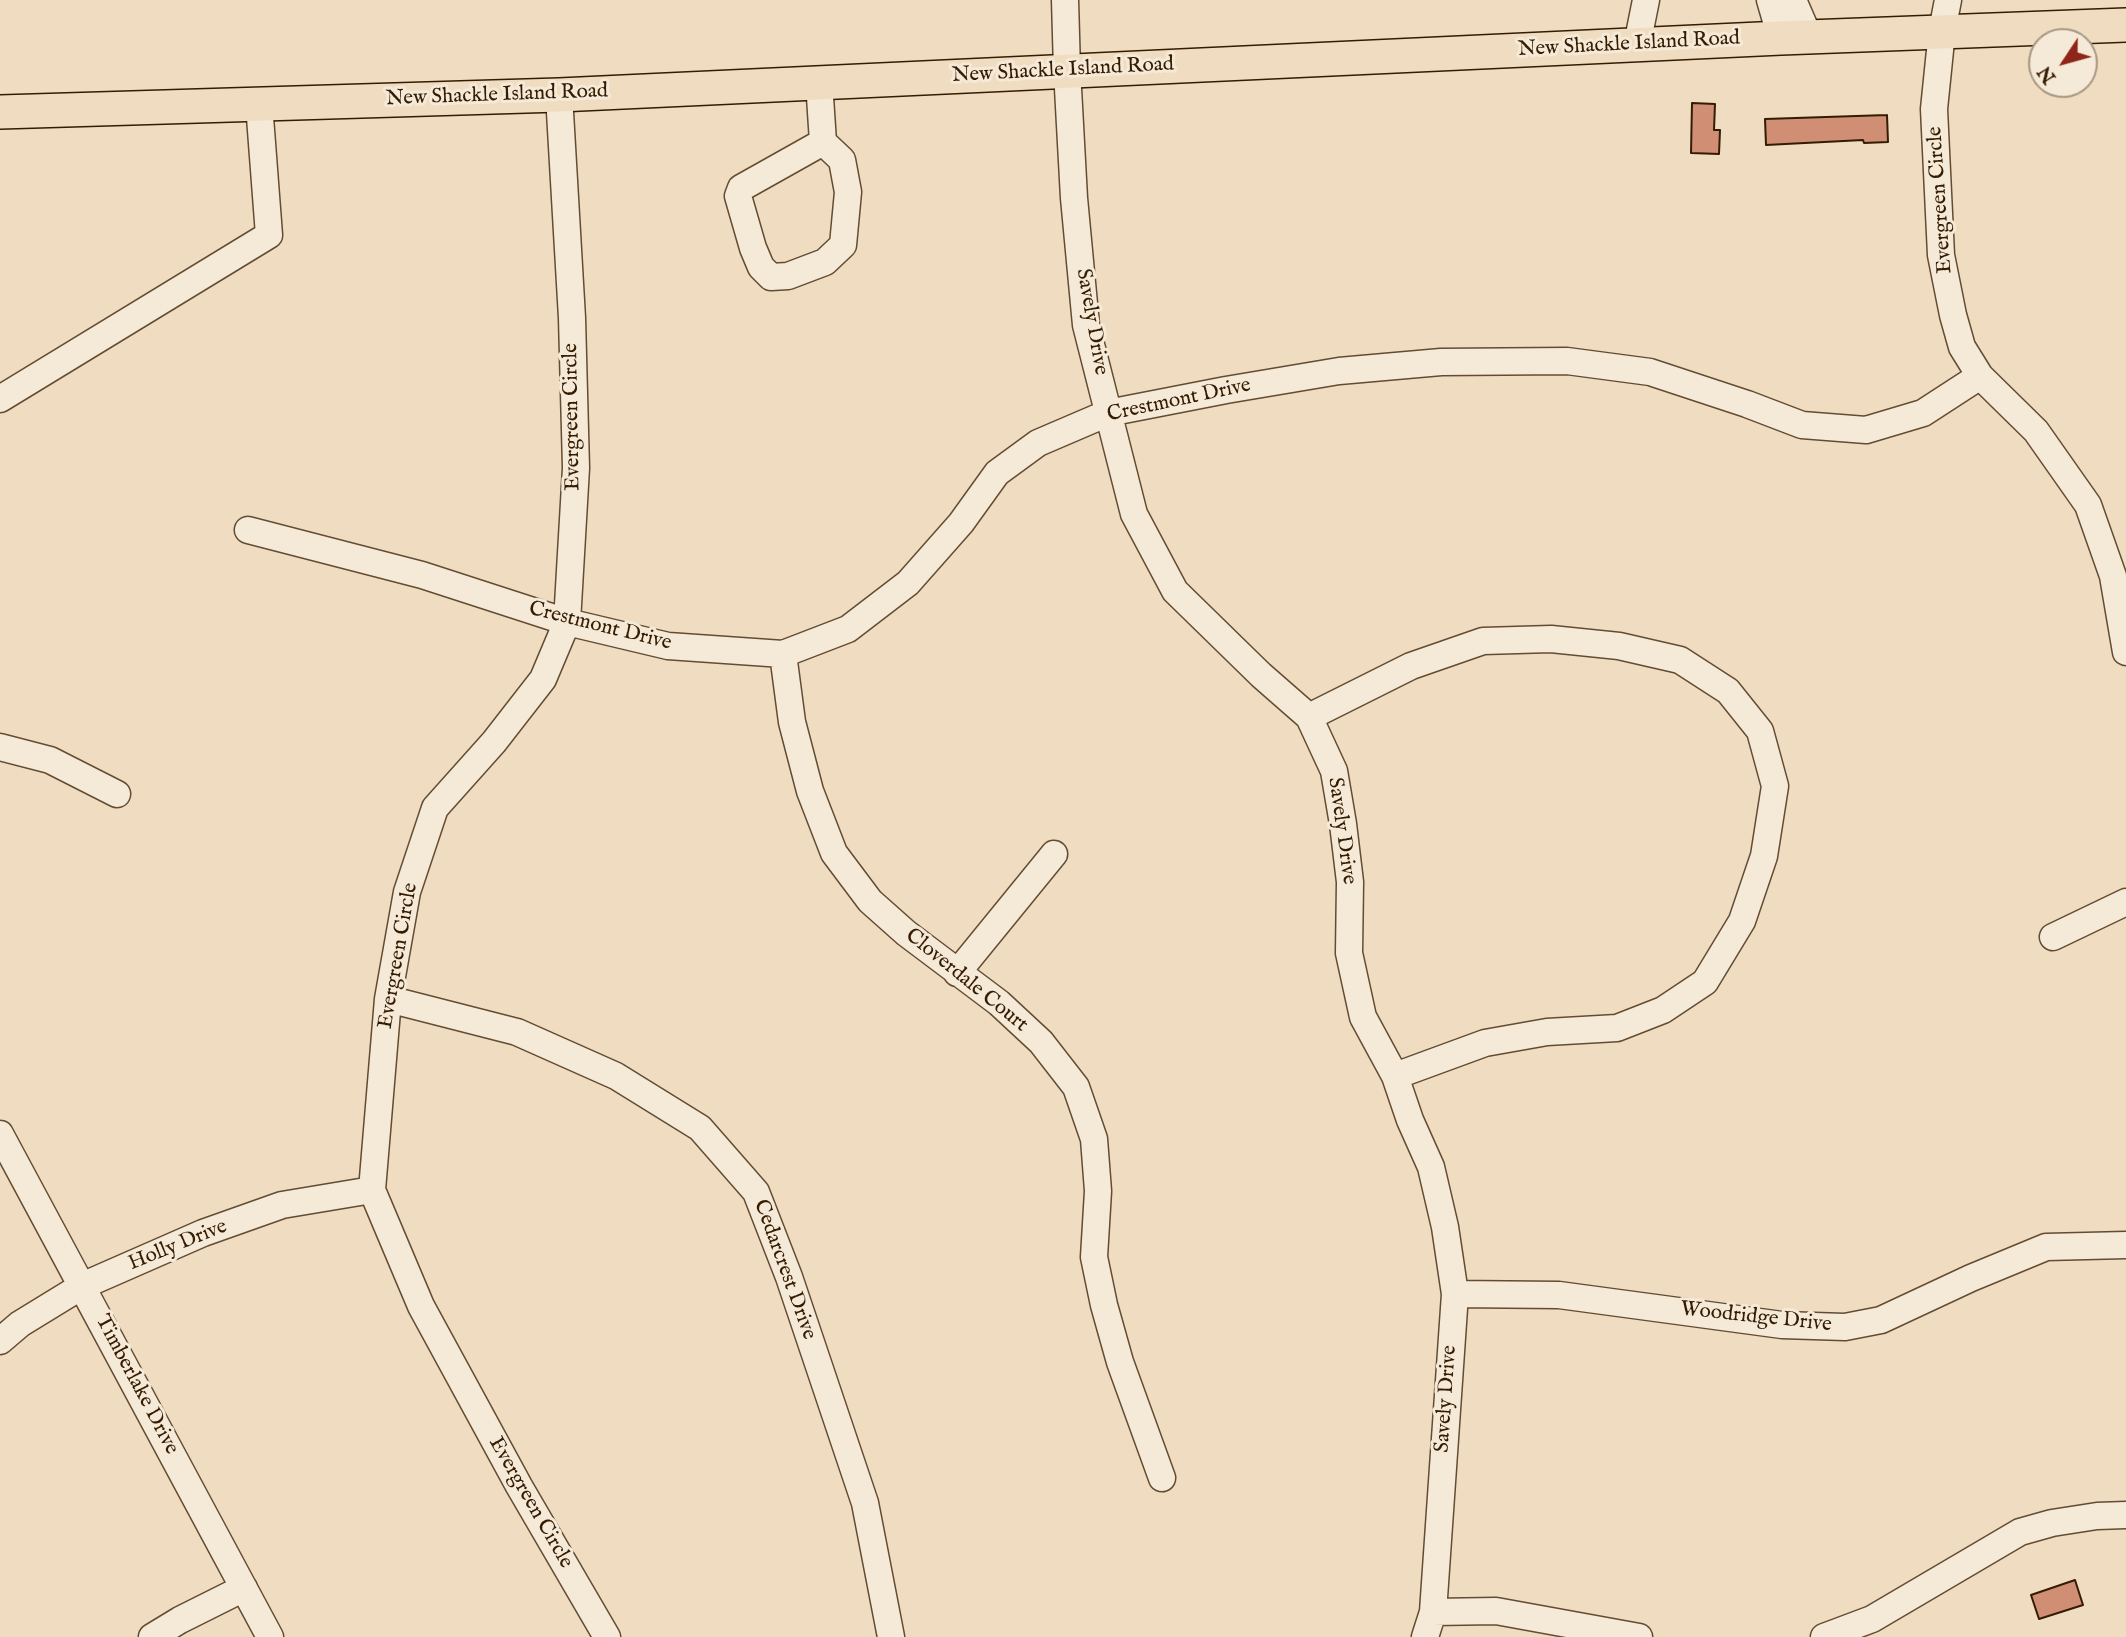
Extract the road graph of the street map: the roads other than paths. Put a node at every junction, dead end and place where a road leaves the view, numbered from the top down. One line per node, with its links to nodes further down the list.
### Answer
1 (1065, 0): 9 (street, Savely Drive)
2 (1646, 0): 8 (street)
3 (1770, 0): 7 (street)
4 (1793, 0): 7 (street)
5 (1945, 16): 6 (main road, New Shackle Island Road); 7 (main road, New Shackle Island Road); 15 (street, Evergreen Circle)
6 (2126, 25)
7 (1795, 38): 8 (main road, New Shackle Island Road)
8 (1637, 45): 9 (main road, New Shackle Island Road)
9 (1066, 70): 10 (main road, New Shackle Island Road); 18 (street, Savely Drive)
10 (819, 82): 11 (main road, New Shackle Island Road); 14 (street)
11 (559, 95): 12 (main road, New Shackle Island Road); 20 (street, Evergreen Circle)
12 (259, 104): 13 (main road, New Shackle Island Road); 17 (street)
13 (0, 112)
14 (823, 142): 14 (street)
15 (1980, 376): 18 (street, Crestmont Drive); 21 (street, Evergreen Circle)
16 (0, 387): 17 (street)
17 (0, 399)
18 (1108, 413): 22 (street, Crestmont Drive); 23 (street, Savely Drive)
19 (248, 530): 20 (street, Crestmont Drive)
20 (567, 622): 22 (street, Crestmont Drive); 30 (street, Evergreen Circle)
21 (2126, 652)
22 (783, 654): 29 (street, Cloverdale Court)
23 (1309, 717): 31 (street, Savely Drive); 31 (street)
24 (0, 747): 25 (street)
25 (117, 794)
26 (1054, 854): 29 (street)
27 (2126, 902): 28 (street)
28 (2053, 937)
29 (957, 973): 38 (street, Cloverdale Court)
30 (388, 999): 33 (street, Evergreen Circle); 45 (street, Cedarcrest Drive)
31 (1395, 1076): 36 (street, Savely Drive)
32 (0, 1134): 35 (street, Timberlake Drive)
33 (372, 1189): 35 (street, Holly Drive); 44 (street, Evergreen Circle)
34 (2126, 1245): 36 (street, Woodridge Drive)
35 (82, 1286): 37 (street, Holly Drive); 40 (street, Timberlake Drive)
36 (1455, 1294): 41 (street, Savely Drive)
37 (0, 1341)
38 (1162, 1478)
39 (2126, 1515): 47 (street)
40 (244, 1588): 42 (street); 43 (street, Timberlake Drive)
41 (1429, 1625): 46 (street)
42 (152, 1637)
43 (270, 1637)
44 (607, 1637)
45 (891, 1637)
46 (1639, 1637)
47 (1824, 1637)

